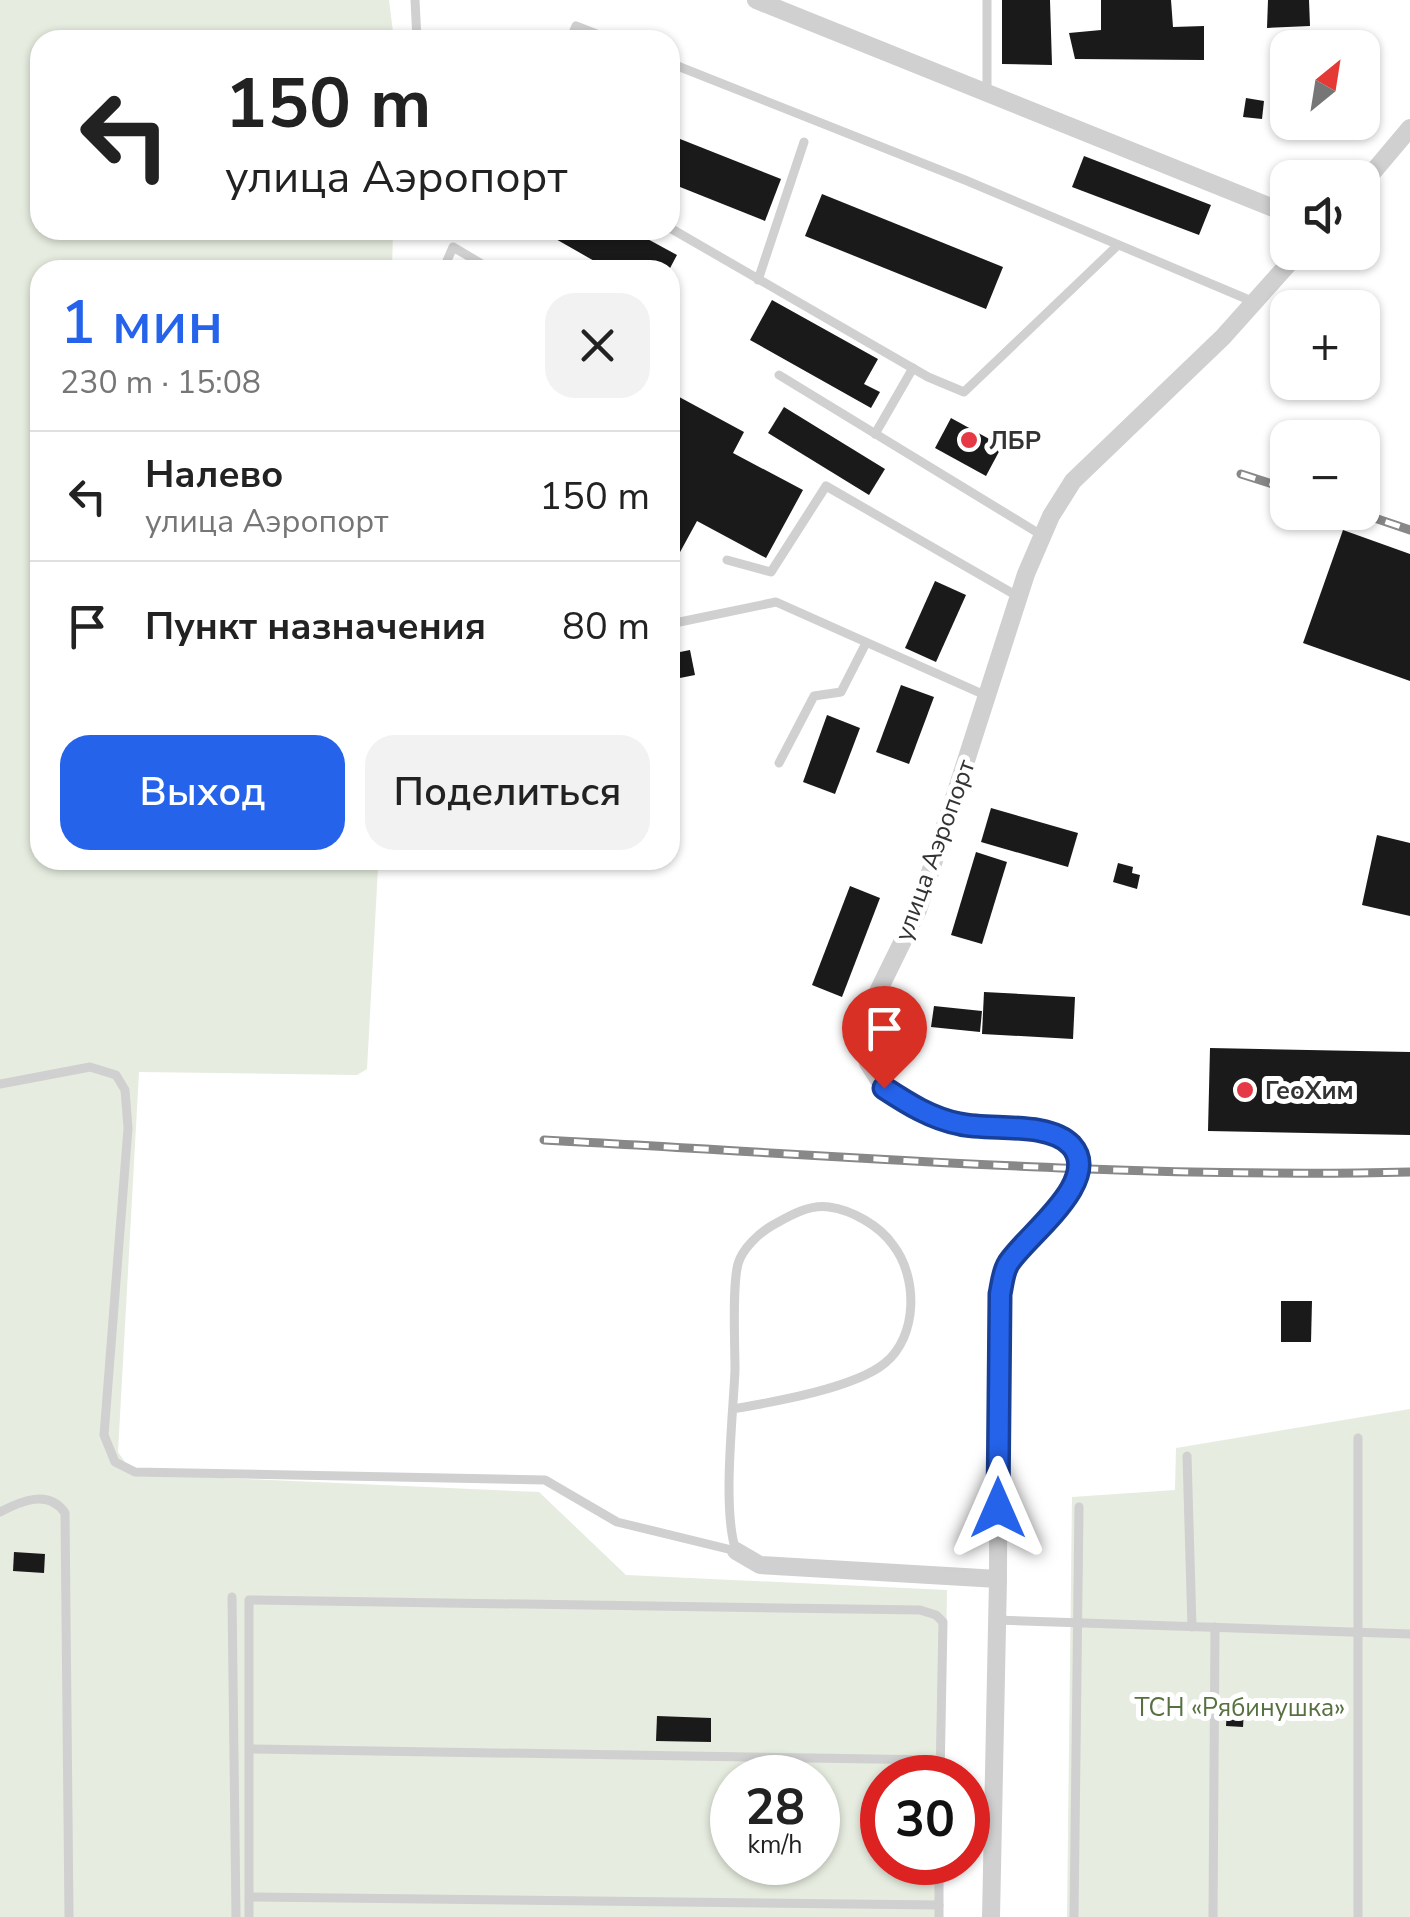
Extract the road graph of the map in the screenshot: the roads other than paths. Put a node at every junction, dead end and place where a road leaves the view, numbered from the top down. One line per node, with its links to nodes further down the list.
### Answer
1 (415, 0): 4 (lane)
2 (756, 0): 6 (street)
3 (988, 0): 6 (lane)
4 (416, 30)
5 (680, 67): 12 (lane)
6 (987, 93): 10 (street)
7 (1410, 128): 9 (street)
8 (804, 142): 16 (lane)
9 (1380, 164)
10 (1270, 207)
11 (680, 234): 16 (lane)
12 (1118, 245): 17 (lane); 18 (lane)
13 (447, 260): 14 (lane)
14 (475, 260)
15 (1283, 270): 17 (street, улица Аэропорт)
16 (758, 280): 18 (lane)
17 (1254, 302): 21 (street, улица Аэропорт)
18 (913, 368): 20 (lane)
19 (778, 374): 20 (lane)
20 (875, 434): 21 (lane)
21 (1043, 536): 23 (street, улица Аэропорт)
22 (727, 560): 23 (lane)
23 (1019, 597): 26 (street, улица Аэропорт)
24 (680, 622): 25 (lane)
25 (866, 642): 26 (lane); 27 (lane)
26 (987, 696): 35 (street, улица Аэропорт)
27 (779, 762)
28 (0, 1084): 34 (lane)
29 (733, 1409): 29 (lane); 34 (lane)
30 (1358, 1438): 41 (lane)
31 (1187, 1456): 39 (lane)
32 (1079, 1507): 38 (lane)
33 (0, 1512): 49 (lane)
34 (736, 1551): 35 (street)
35 (998, 1579): 37 (street, улица Аэропорт)
36 (232, 1597): 50 (lane)
37 (997, 1620): 38 (lane); 53 (street, улица Аэропорт)
38 (1077, 1623): 39 (lane); 54 (lane)
39 (1192, 1626): 40 (lane)
40 (1216, 1627): 41 (lane); 55 (lane)
41 (1360, 1632): 42 (lane); 56 (lane)
42 (1410, 1634)
43 (249, 1749): 44 (lane); 45 (lane); 47 (lane)
44 (940, 1755)
45 (860, 1759)
46 (939, 1885): 48 (lane)
47 (249, 1898): 48 (lane); 51 (lane)
48 (939, 1905): 52 (lane)
49 (69, 1917)
50 (236, 1917)
51 (249, 1917)
52 (938, 1917)
53 (991, 1917)
54 (1074, 1917)
55 (1213, 1917)
56 (1358, 1917)

